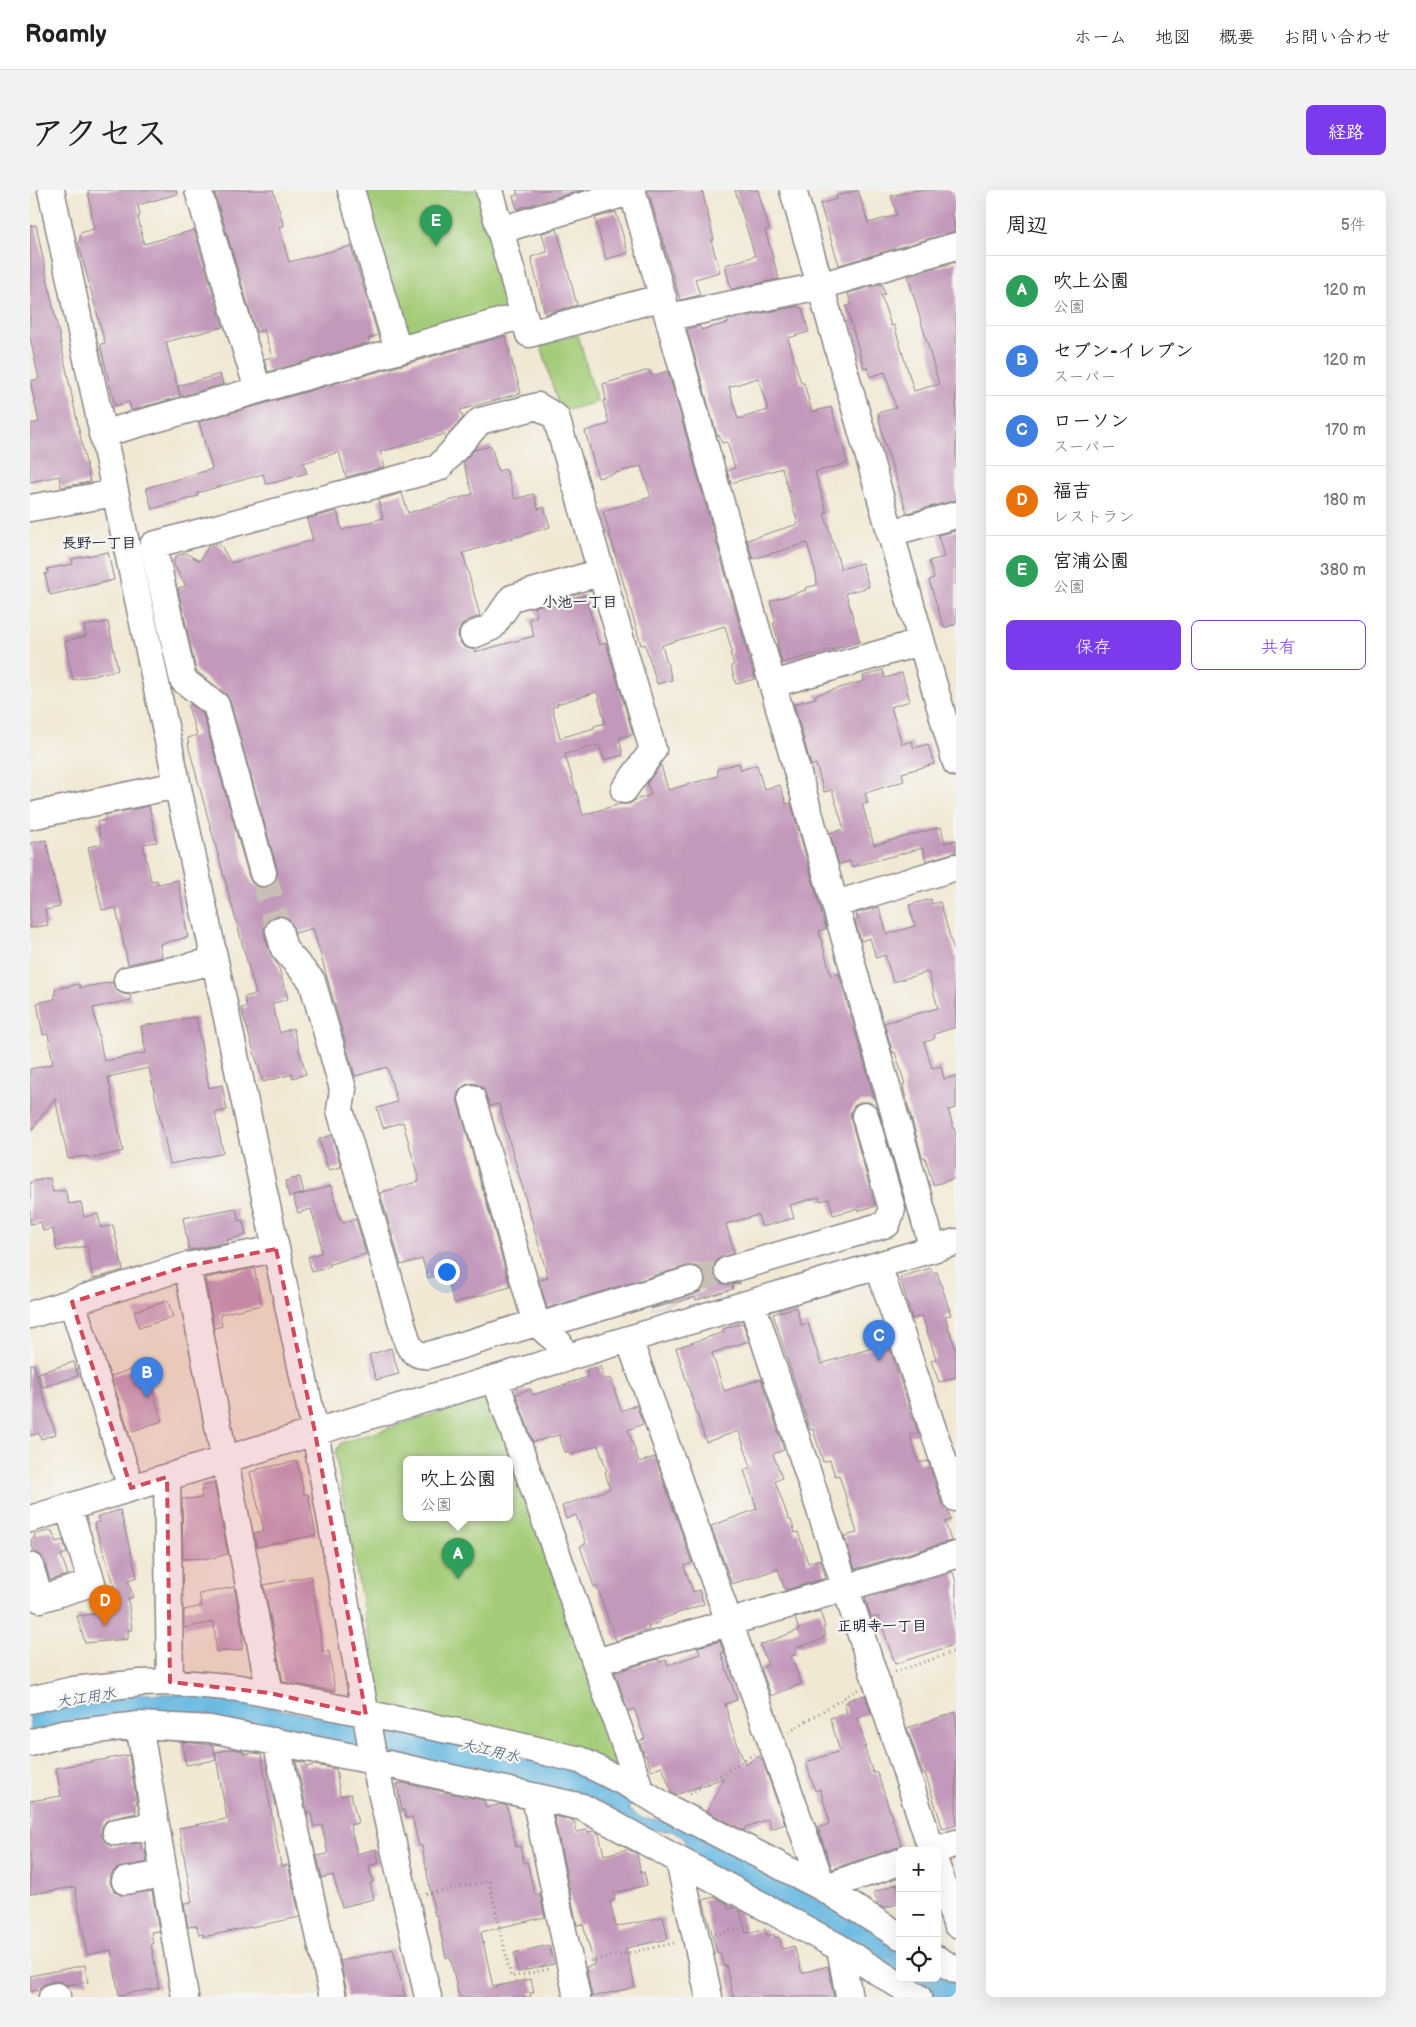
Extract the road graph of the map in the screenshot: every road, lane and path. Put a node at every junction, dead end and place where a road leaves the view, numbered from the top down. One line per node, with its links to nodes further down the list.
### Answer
1 (50, 190): 7 (street); 15 (street)
2 (198, 190): 14 (street)
3 (351, 190): 13 (street)
4 (489, 190): 8 (street)
5 (633, 190): 8 (street); 11 (street)
6 (793, 190): 10 (street)
7 (30, 194)
8 (500, 230): 12 (street)
9 (956, 246): 10 (street)
10 (820, 286): 11 (street); 19 (street)
11 (666, 307): 12 (street); 23 (street)
12 (524, 315): 13 (street)
13 (398, 350): 14 (street)
14 (258, 390): 15 (street)
15 (102, 434): 16 (street)
16 (115, 493): 17 (street); 25 (street)
17 (30, 508)
18 (956, 515): 19 (street)
19 (890, 534): 22 (street)
20 (601, 572): 21 (street); 26 (street); 29 (street)
21 (473, 635)
22 (921, 642): 23 (street); 24 (street)
23 (773, 684): 30 (street)
24 (956, 763)
25 (177, 785): 27 (street); 32 (street)
26 (624, 790)
27 (30, 816)
28 (956, 867): 30 (street)
29 (263, 873)
30 (836, 904): 36 (street)
31 (279, 930): 45 (street)
32 (215, 961): 33 (street); 37 (street)
33 (116, 982)
34 (472, 1098): 45 (street)
35 (865, 1116): 40 (street)
36 (945, 1245): 38 (street)
37 (276, 1249): 39 (street); 49 (street)
38 (878, 1265): 43 (street); 53 (street)
39 (187, 1266): 42 (street); 50 (street)
40 (728, 1270)
41 (690, 1280): 45 (street)
42 (72, 1302): 44 (street); 52 (street)
43 (752, 1303): 46 (street); 58 (street)
44 (30, 1315)
45 (538, 1325): 47 (street)
46 (629, 1339): 47 (street); 59 (street)
47 (564, 1358): 48 (street)
48 (495, 1379): 49 (street); 61 (street)
49 (315, 1432): 50 (street); 66 (street)
50 (226, 1460): 51 (street); 64 (street)
51 (167, 1478): 52 (street); 63 (street)
52 (131, 1488): 54 (street)
53 (956, 1498)
54 (68, 1508): 55 (street); 57 (street)
55 (30, 1519)
56 (956, 1555): 58 (street)
57 (30, 1566)
58 (846, 1588): 59 (street); 62 (street)
59 (730, 1622): 61 (street); 69 (street)
60 (956, 1651): 62 (path)
61 (596, 1662): 73 (street)
62 (876, 1679): 69 (path); 77 (street)
63 (170, 1682): 64 (street); 65 (street)
64 (270, 1693): 66 (street)
65 (30, 1700)
66 (367, 1716): 71 (street); 73 (street)
67 (139, 1725): 68 (street); 70 (street); 74 (street)
68 (276, 1741): 71 (street); 95 (street)
69 (772, 1743): 73 (path); 84 (street)
70 (30, 1744)
71 (374, 1758): 72 (street); 85 (street)
72 (535, 1798): 79 (street); 92 (street)
73 (654, 1801): 79 (street); 84 (street)
74 (156, 1826): 75 (street); 81 (street)
75 (116, 1832)
76 (956, 1843): 78 (street)
77 (932, 1847)
78 (941, 1848)
79 (667, 1852): 89 (street); 90 (street)
80 (896, 1863): 84 (street)
81 (164, 1874): 83 (street); 94 (street)
82 (941, 1879): 86 (street)
83 (125, 1881)
84 (823, 1888): 88 (street)
85 (406, 1898): 92 (path); 96 (street)
86 (956, 1924)
87 (754, 1926): 89 (path)
88 (896, 1934)
89 (696, 1938): 92 (path); 98 (street)
90 (840, 1948): 99 (street); 100 (street)
91 (941, 1961): 93 (street)
92 (571, 1965): 97 (street)
93 (956, 1970)
94 (185, 1997)
95 (333, 1997)
96 (428, 1997)
97 (577, 1997)
98 (709, 1997)
99 (850, 1997)
100 (918, 1997)

